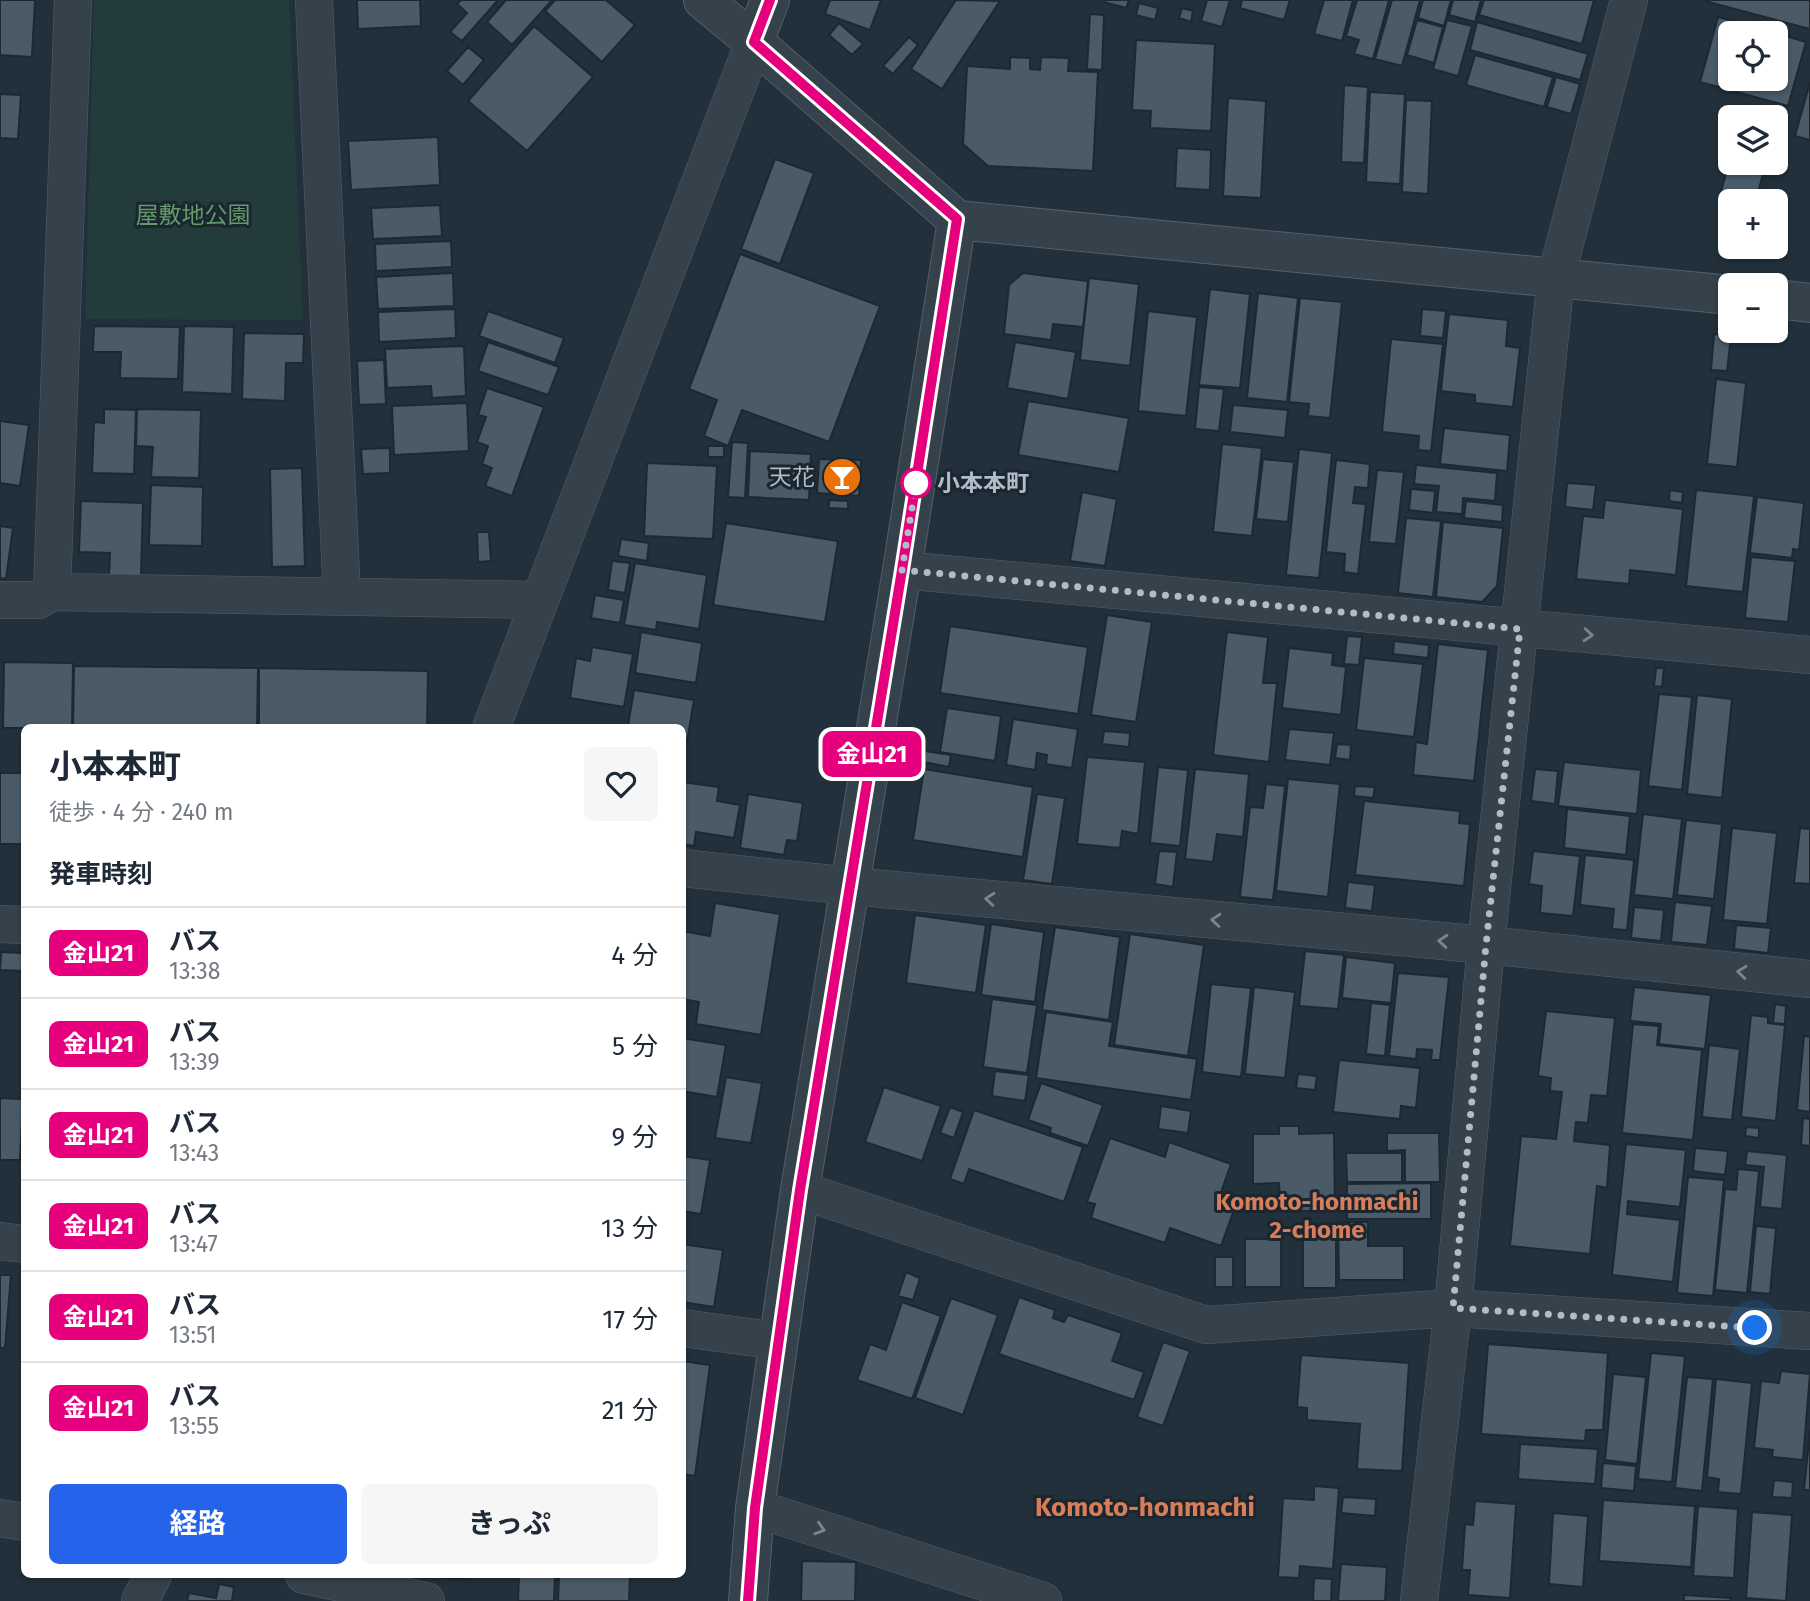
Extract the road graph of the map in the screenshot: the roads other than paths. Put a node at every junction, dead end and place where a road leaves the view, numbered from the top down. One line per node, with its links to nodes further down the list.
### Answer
1 (73, 0): 13 (street)
2 (314, 0): 14 (street)
3 (703, 0): 6 (street)
4 (770, 0): 6 (street)
5 (1629, 0): 8 (street)
6 (754, 42): 7 (street); 16 (street)
7 (957, 219): 8 (street); 12 (street)
8 (1556, 277): 9 (street); 17 (street)
9 (1718, 294)
10 (1788, 300): 11 (street)
11 (1810, 303)
12 (902, 570): 17 (street); 21 (street)
13 (52, 592): 14 (street); 15 (street)
14 (342, 597): 16 (street)
15 (0, 600)
16 (539, 600): 19 (street)
17 (1520, 629): 18 (street, one-way to 18); 24 (street)
18 (1810, 655)
19 (492, 724)
20 (686, 868): 21 (street)
21 (851, 886): 24 (street, one-way to 21); 26 (street)
22 (0, 924): 23 (street)
23 (21, 925)
24 (1486, 945): 25 (street, one-way to 24); 29 (street)
25 (1810, 979)
26 (800, 1190): 29 (street); 32 (street)
27 (0, 1241): 28 (street)
28 (21, 1244)
29 (1453, 1308): 31 (street); 42 (street)
30 (686, 1329): 32 (street)
31 (1810, 1331)
32 (778, 1341): 33 (street)
33 (755, 1508): 40 (street); 41 (street, one-way to 41)
34 (0, 1518): 35 (street)
35 (21, 1522)
36 (151, 1578): 38 (street)
37 (318, 1578): 39 (street)
38 (139, 1601)
39 (426, 1601)
40 (748, 1601)
41 (1043, 1601)
42 (1419, 1601)

